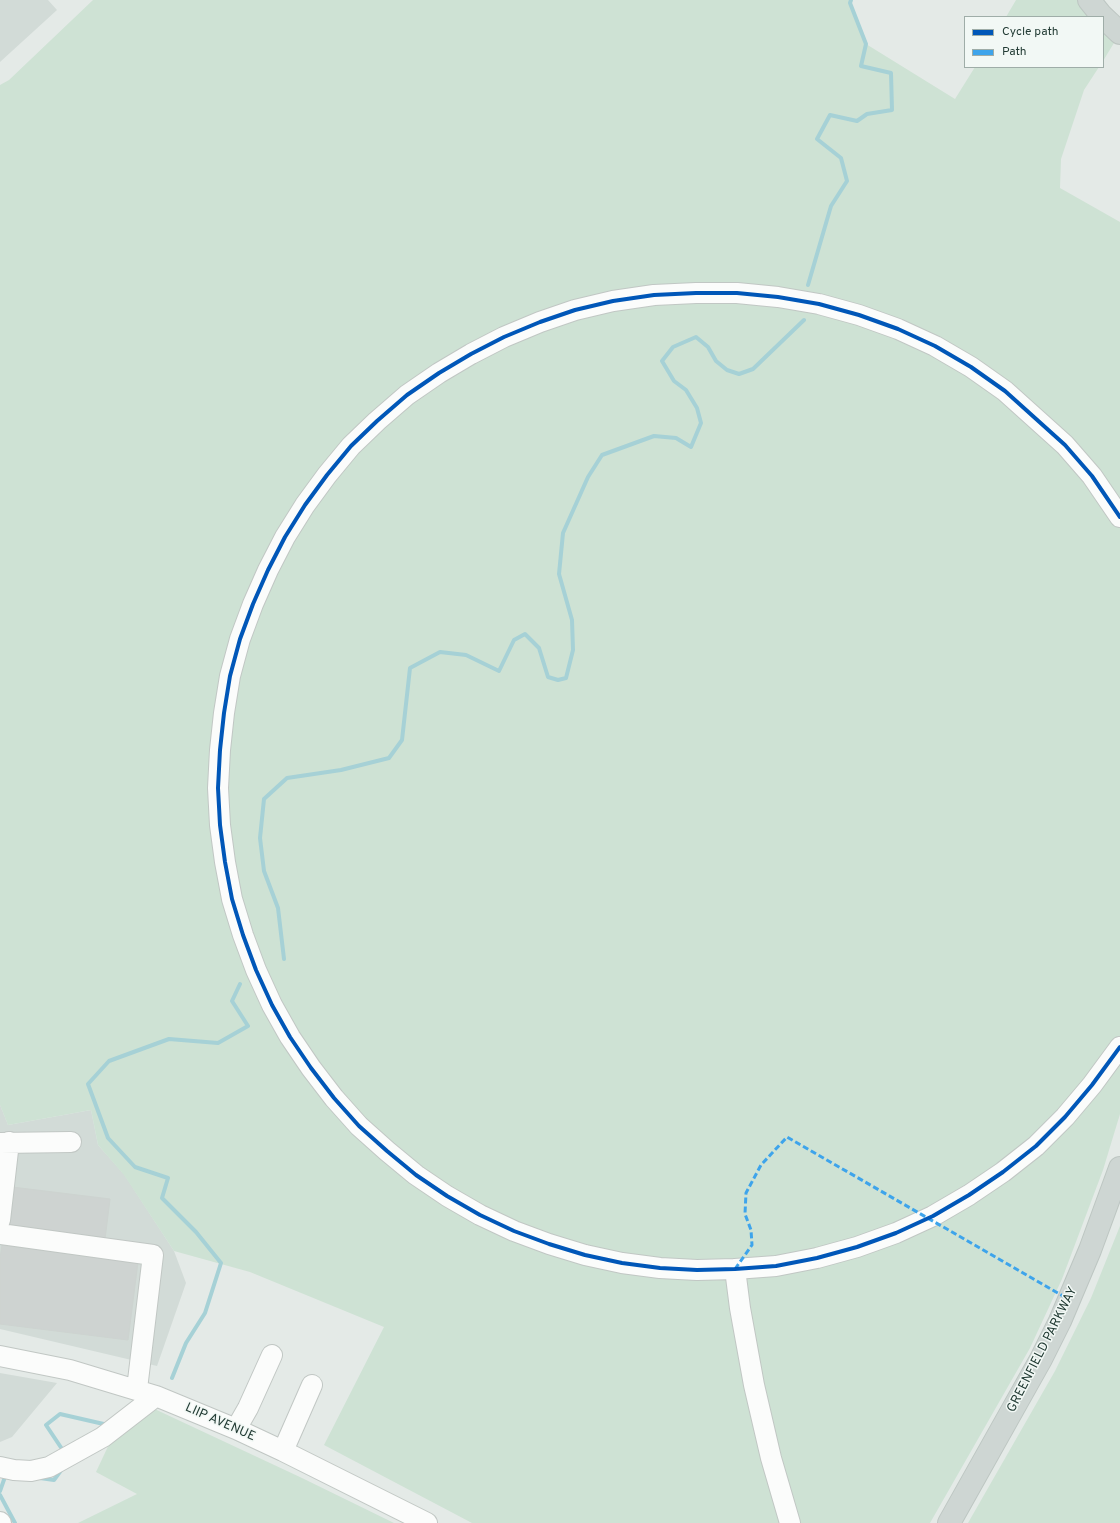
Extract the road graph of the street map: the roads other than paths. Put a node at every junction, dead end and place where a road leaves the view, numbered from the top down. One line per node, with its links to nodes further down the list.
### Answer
1 (1089, 0): 2 (main road)
2 (1103, 16)
3 (1104, 17): 4 (main road)
4 (1120, 33)
5 (1120, 517): 12 (street)
6 (1120, 1047): 12 (street)
7 (71, 1142): 8 (street)
8 (5, 1143): 10 (street)
9 (1120, 1168): 23 (main road, GREENFIELD PARKWAY)
10 (0, 1220)
11 (0, 1234): 16 (street)
12 (735, 1269): 22 (street)
13 (272, 1355): 18 (street)
14 (0, 1356): 16 (street, LIIP AVENUE)
15 (312, 1385): 19 (street)
16 (137, 1389): 17 (street, LIIP AVENUE)
17 (156, 1396): 18 (street, LIIP AVENUE); 20 (street)
18 (236, 1429): 19 (street, LIIP AVENUE)
19 (283, 1451): 21 (street, LIIP AVENUE)
20 (0, 1467)
21 (427, 1523)
22 (790, 1523)
23 (949, 1523)

